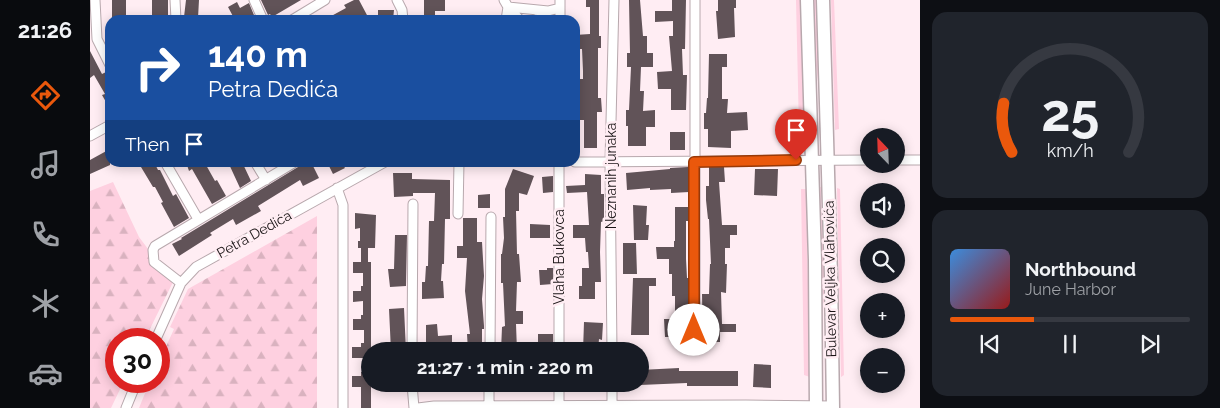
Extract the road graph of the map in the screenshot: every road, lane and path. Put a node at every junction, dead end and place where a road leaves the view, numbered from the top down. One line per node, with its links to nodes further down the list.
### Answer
1 (95, 0): 19 (street)
2 (175, 0): 13 (street)
3 (254, 0): 14 (street)
4 (326, 0): 15 (street)
5 (397, 0): 16 (street)
6 (614, 0): 28 (street, Neznanih junaka)
7 (695, 0): 29 (street)
8 (806, 0): 22 (main road, Bulevar Veljka Vlahovića)
9 (822, 0): 23 (main road, Bulevar Veljka Vlahovića)
10 (506, 4): 12 (street); 17 (street)
11 (560, 4): 12 (street)
12 (548, 11): 18 (street)
13 (176, 15)
14 (261, 15)
15 (300, 15)
16 (403, 15)
17 (516, 15)
18 (542, 15)
19 (105, 55)
20 (105, 128): 21 (street)
21 (90, 136)
22 (812, 159): 23 (street); 29 (street); 58 (main road, Bulevar Veljka Vlahovića)
23 (828, 159): 24 (street); 59 (main road, Bulevar Veljka Vlahovića)
24 (860, 160)
25 (905, 160): 26 (street)
26 (920, 160)
27 (580, 162): 28 (street)
28 (610, 162): 29 (street); 47 (street, Neznanih junaka)
29 (694, 162): 48 (street)
30 (169, 167): 41 (street)
31 (258, 167): 36 (street)
32 (287, 167): 36 (street)
33 (376, 167): 37 (street, Petra Dedića)
34 (459, 167): 39 (street)
35 (559, 167): 46 (street, Vlaha Bukovca)
36 (266, 180): 41 (street)
37 (337, 188): 42 (street, Petra Dedića); 61 (street)
38 (413, 204): 44 (street)
39 (458, 214)
40 (491, 217): 45 (street)
41 (198, 219): 42 (street)
42 (181, 283): 43 (street, Petra Dedića)
43 (161, 328)
44 (412, 342)
45 (490, 342)
46 (559, 342)
47 (612, 342)
48 (694, 349)
49 (413, 392): 62 (street)
50 (489, 392): 54 (street)
51 (559, 392): 55 (street)
52 (612, 392): 57 (street)
53 (133, 393): 60 (street)
54 (489, 406): 55 (street); 63 (street)
55 (559, 406): 57 (street)
56 (692, 406): 57 (street); 58 (street)
57 (612, 407)
58 (816, 407): 59 (street)
59 (832, 407)
60 (126, 408)
61 (342, 408)
62 (414, 408)
63 (418, 408)

